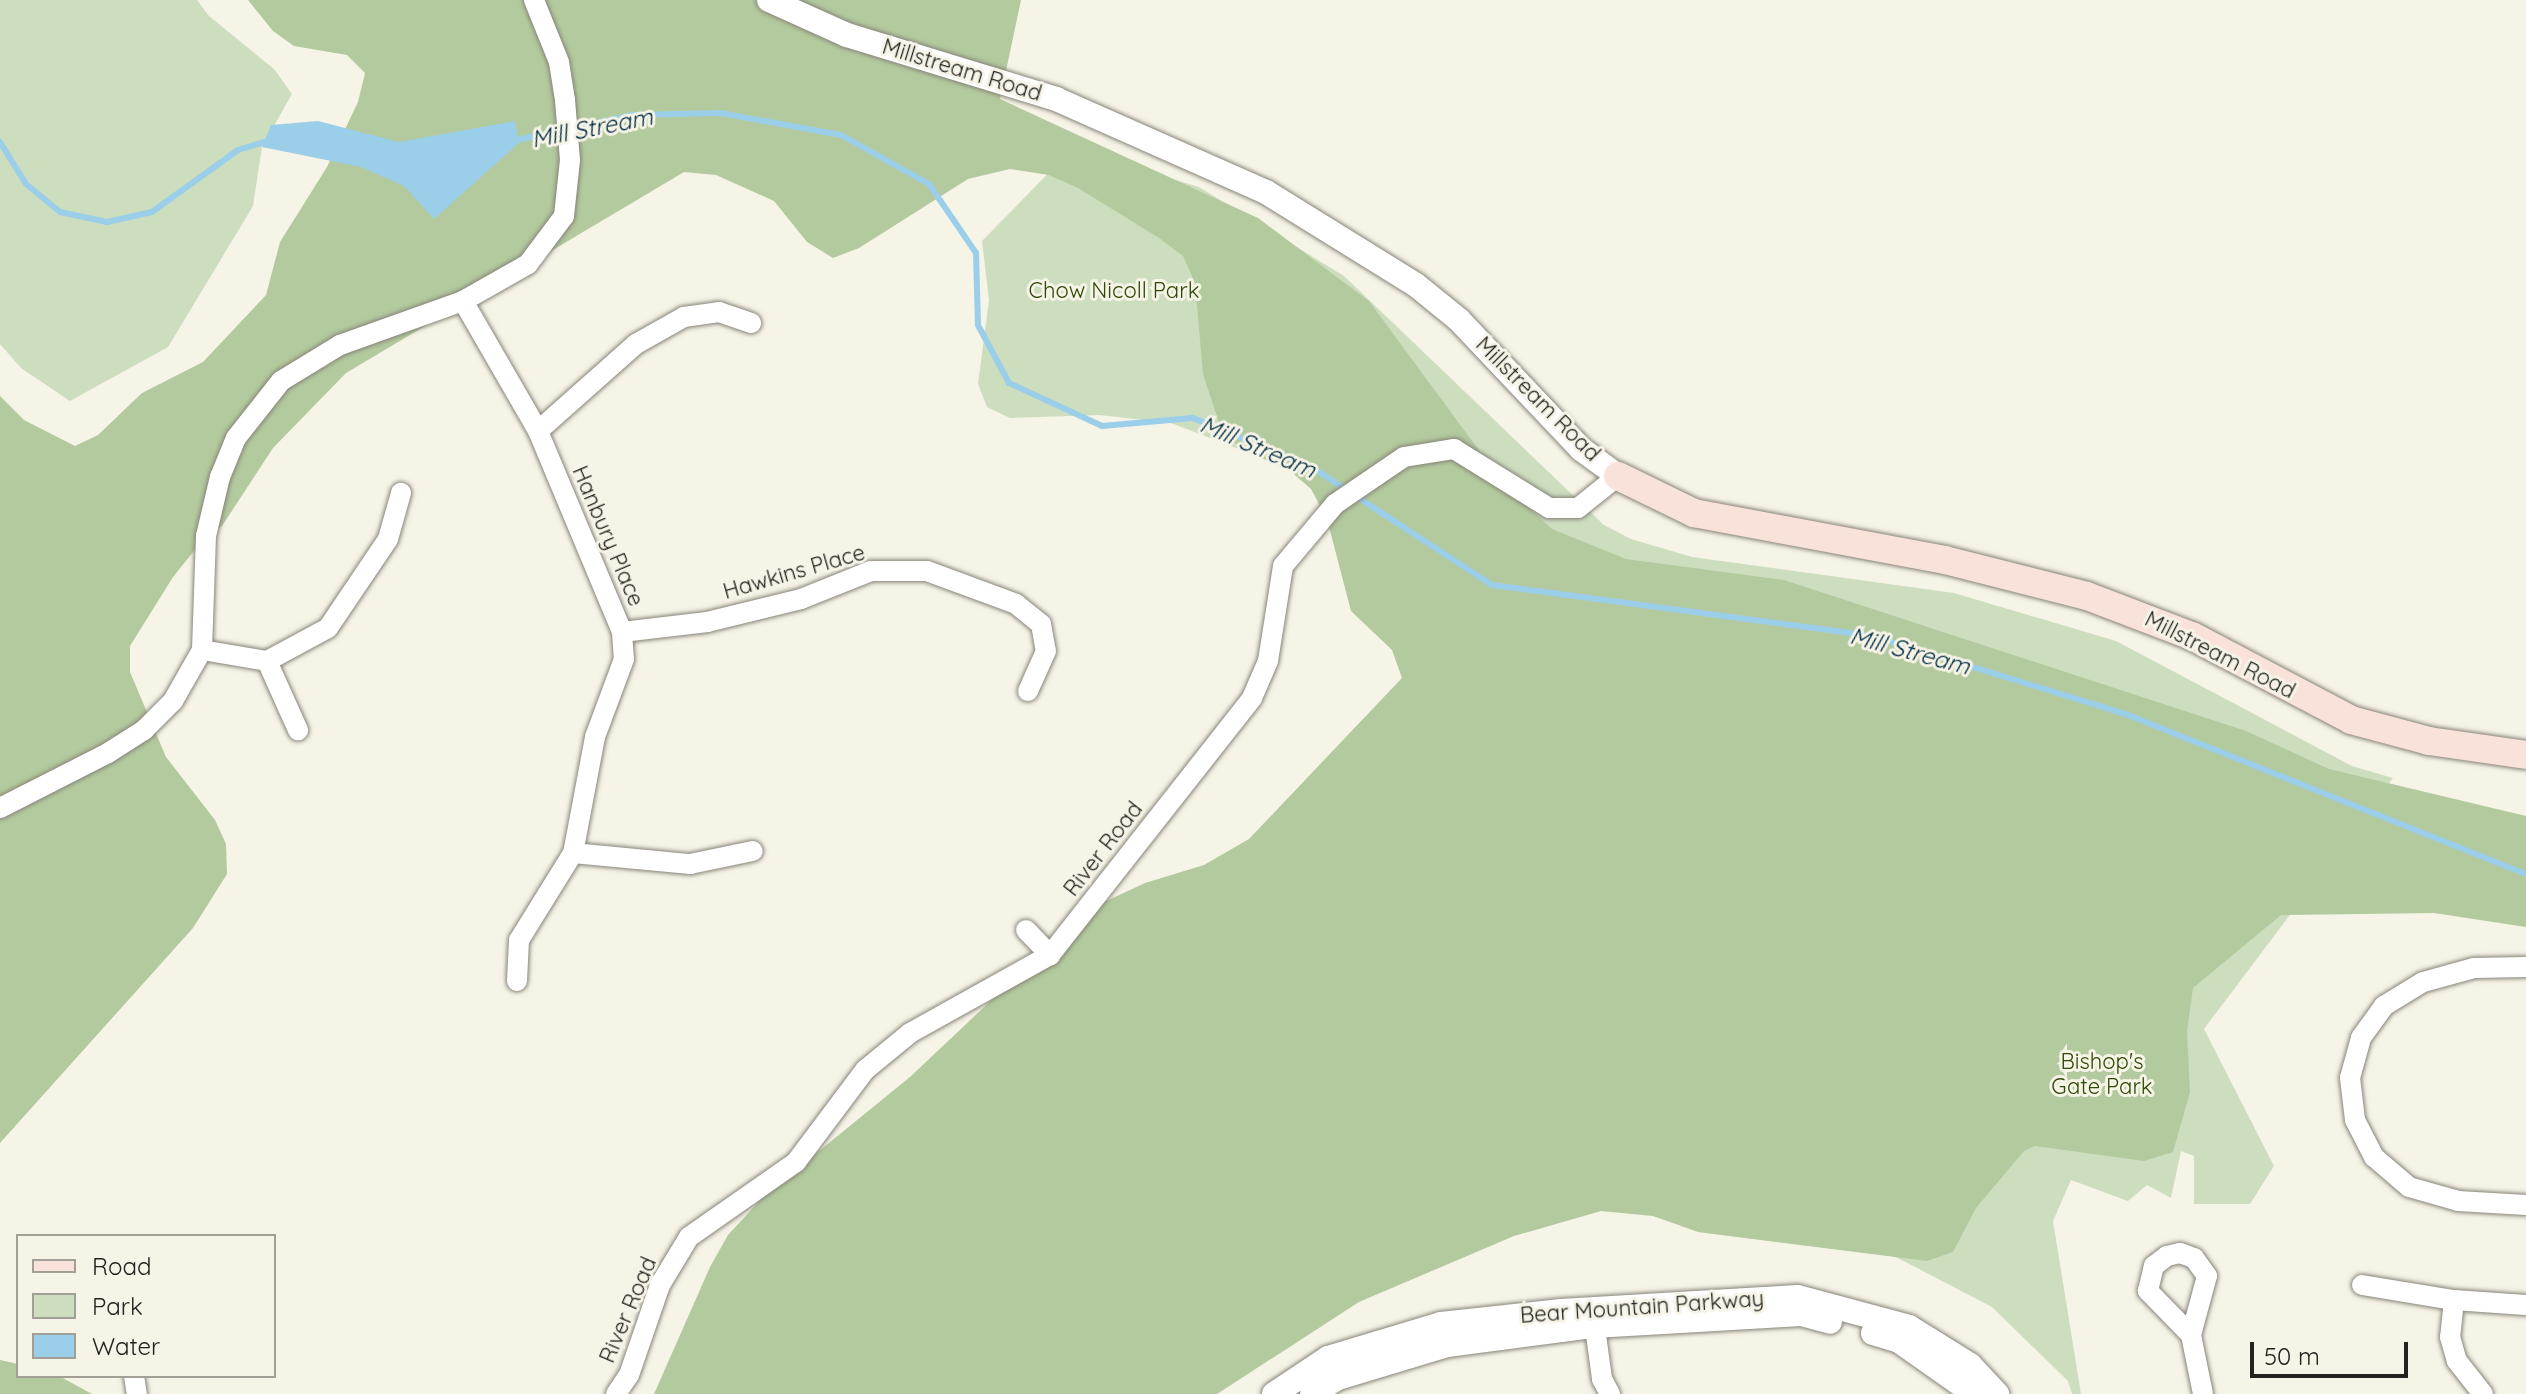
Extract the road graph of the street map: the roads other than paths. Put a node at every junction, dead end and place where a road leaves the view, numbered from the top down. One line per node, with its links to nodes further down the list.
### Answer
1 (534, 0): 3 (street)
2 (769, 0): 6 (street, Millstream Road)
3 (463, 301): 5 (street, Hanbury Place); 9 (street)
4 (751, 323): 5 (street)
5 (538, 431): 8 (street, Hanbury Place)
6 (1618, 476): 13 (main road, Millstream Road); 18 (street, River Road)
7 (401, 493): 10 (street)
8 (622, 632): 11 (street, Hawkins Place); 16 (street, Hanbury Place)
9 (202, 650): 10 (street); 14 (street)
10 (267, 661): 12 (street)
11 (1028, 691)
12 (298, 730)
13 (2526, 755)
14 (0, 808)
15 (753, 851): 16 (street)
16 (573, 853): 20 (street, Hanbury Place)
17 (1026, 930): 18 (street)
18 (1050, 955): 27 (street, River Road)
19 (2526, 967): 21 (street)
20 (517, 981)
21 (2526, 1205)
22 (2362, 1285): 23 (street)
23 (2454, 1300): 24 (street); 34 (street)
24 (2526, 1305)
25 (1594, 1318): 28 (street, Bear Mountain Parkway); 29 (street, Bear Mountain Parkway); 30 (street); 31 (street, Bear Mountain Parkway); 32 (street, Bear Mountain Parkway)
26 (2191, 1335): 33 (street)
27 (616, 1394)
28 (1274, 1394)
29 (1312, 1394)
30 (1610, 1394)
31 (1974, 1394)
32 (1997, 1394)
33 (2203, 1394)
34 (2483, 1394)

